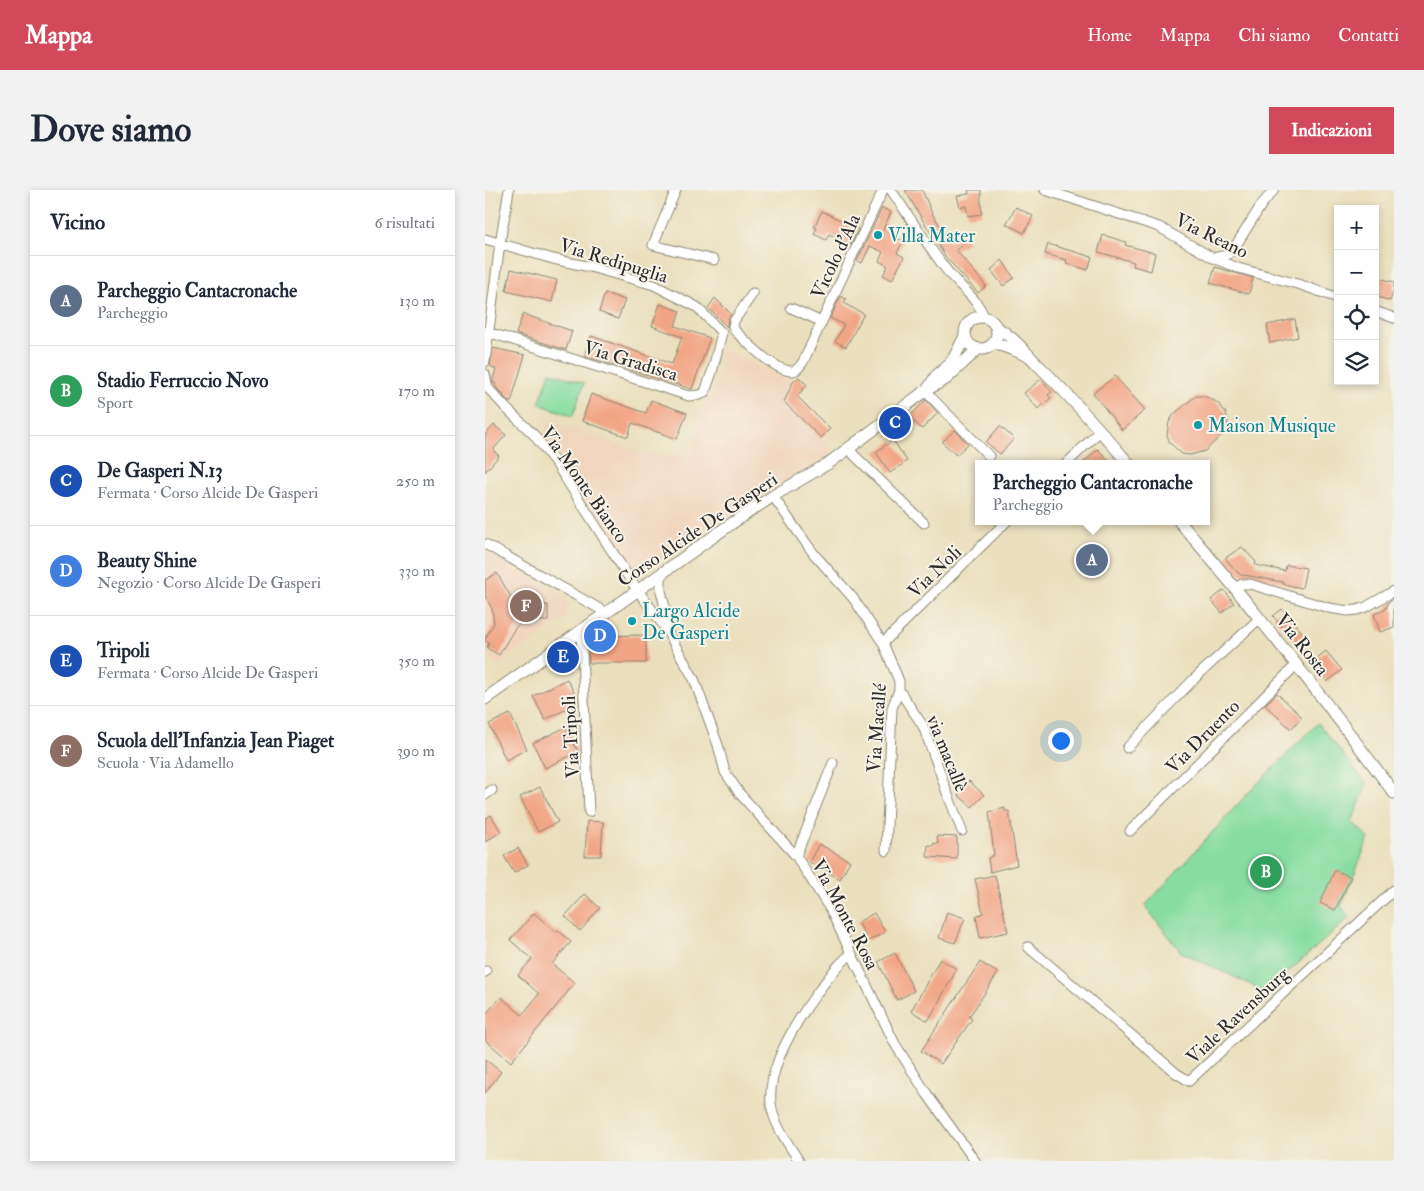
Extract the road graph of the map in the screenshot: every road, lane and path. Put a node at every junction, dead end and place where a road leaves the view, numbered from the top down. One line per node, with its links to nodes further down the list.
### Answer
1 (509, 190): 8 (street)
2 (676, 190): 10 (street)
3 (883, 190): 17 (street, Vicolo d'Ala)
4 (1045, 190): 9 (street, Via Reano)
5 (1274, 190): 9 (street)
6 (893, 193): 15 (street)
7 (485, 239): 8 (street, Via Redipuglia)
8 (500, 243): 19 (street); 20 (street, Via Redipuglia)
9 (1213, 258): 12 (street, Via Reano)
10 (714, 260)
11 (753, 293): 17 (street, Vicolo d'Ala)
12 (1334, 297)
13 (791, 308): 17 (street, Vicolo d'Ala)
14 (1379, 312): 16 (street)
15 (984, 317): 18 (street); 21 (street)
16 (1394, 318)
17 (822, 322)
18 (996, 327): 22 (street); 24 (street)
19 (488, 332): 20 (street, Via Gradisca); 25 (street)
20 (722, 333)
21 (965, 336): 23 (street); 27 (street, Corso Alcide De Gasperi)
22 (994, 343): 23 (street); 24 (street)
23 (978, 349): 27 (street, Corso Alcide De Gasperi)
24 (1035, 361): 28 (street)
25 (485, 362)
26 (485, 374): 40 (street, Via Monte Bianco)
27 (927, 390): 29 (street, Corso Alcide De Gasperi); 30 (street)
28 (1100, 431): 31 (street); 32 (street)
29 (849, 448): 33 (street, Corso Alcide De Gasperi); 34 (street)
30 (989, 456)
31 (1070, 460)
32 (1125, 460)
33 (773, 496): 38 (street, Corso Alcide De Gasperi); 46 (street, Via Macallé)
34 (924, 523)
35 (1003, 525): 46 (street, Via Noli)
36 (1182, 525): 39 (street, Via Rosta)
37 (485, 544): 42 (street)
38 (661, 574): 40 (street, Corso Alcide De Gasperi); 44 (street)
39 (1236, 588): 41 (street); 43 (street, Via Rosta)
40 (638, 591): 42 (street, Corso Alcide De Gasperi); 44 (street)
41 (1394, 591)
42 (607, 612): 45 (street, Corso Alcide De Gasperi)
43 (1260, 618): 47 (street, Via Rosta); 50 (street)
44 (666, 630): 57 (street, Via Monte Rosa)
45 (581, 631): 49 (street, Corso Alcide De Gasperi); 53 (street, Via Tripoli)
46 (883, 643): 48 (street, Via Macallé)
47 (1297, 664): 52 (street, Via Rosta); 55 (street, Via Druento)
48 (899, 690): 54 (street, via macallè); 56 (street, Via Macallé)
49 (485, 699)
50 (1127, 748)
51 (833, 763): 57 (street)
52 (1394, 793)
53 (589, 812)
54 (962, 831)
55 (1130, 831)
56 (886, 851)
57 (796, 856): 60 (street, Via Monte Rosa)
58 (1394, 890): 59 (street, Viale Ravensburg)
59 (1028, 947)
60 (852, 954): 61 (street); 62 (street, Via Monte Rosa)
61 (799, 1161)
62 (975, 1161)

